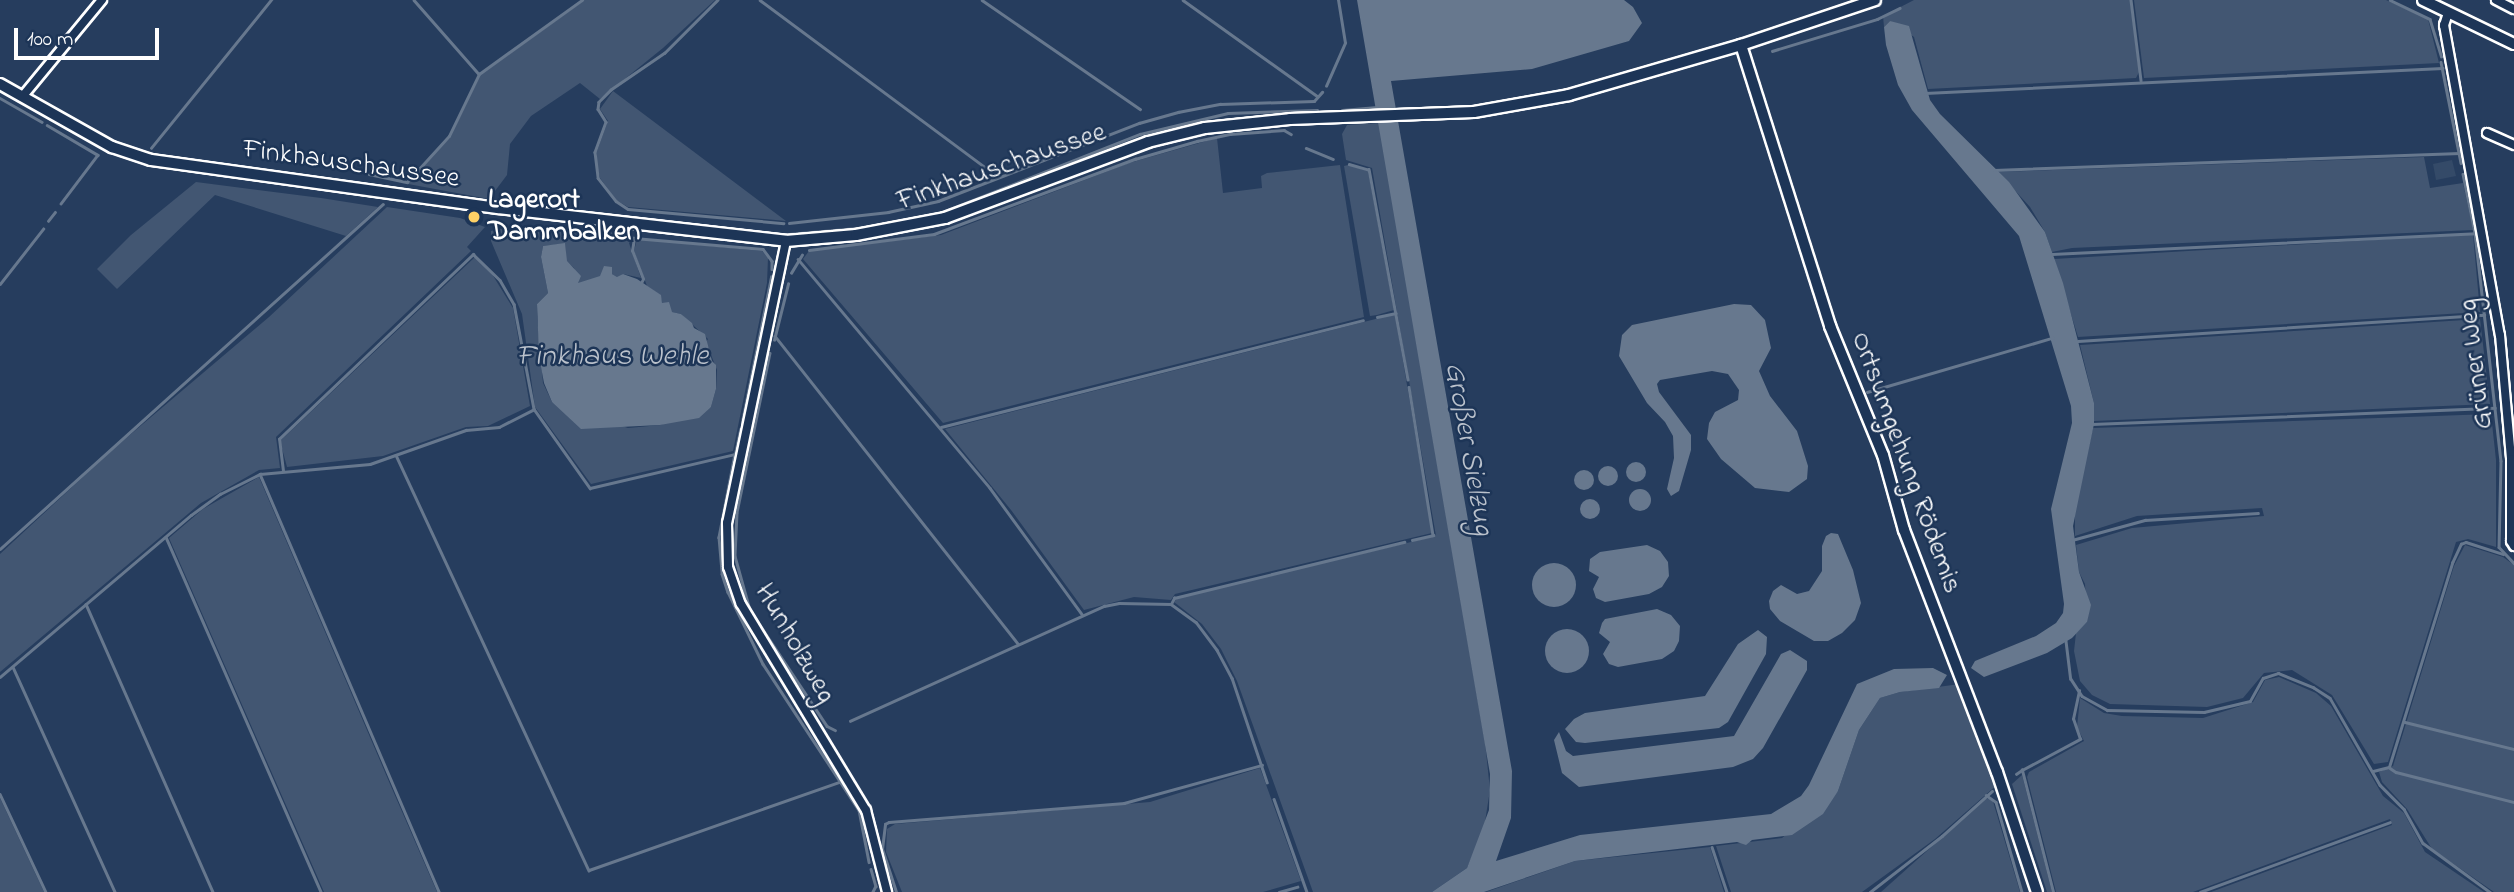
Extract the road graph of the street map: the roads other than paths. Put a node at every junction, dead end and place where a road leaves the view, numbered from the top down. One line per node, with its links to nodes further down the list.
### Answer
1 (102, 0): 10 (street)
2 (1875, 0): 8 (main road)
3 (2423, 0): 6 (main road)
4 (2496, 0): 5 (street)
5 (2514, 9)
6 (2448, 13): 7 (main road); 14 (street, Grüner Weg)
7 (2514, 44)
8 (1741, 46): 13 (street, Finkhauschaussee); 16 (main road, Ortsumgehung Rödemis)
9 (0, 84): 10 (street, Finkhauschaussee)
10 (22, 97): 13 (street, Finkhauschaussee)
11 (2487, 133): 12 (street)
12 (2514, 145)
13 (786, 241): 15 (street, Hunholzweg)
14 (2514, 546)
15 (887, 892)
16 (2037, 892)

